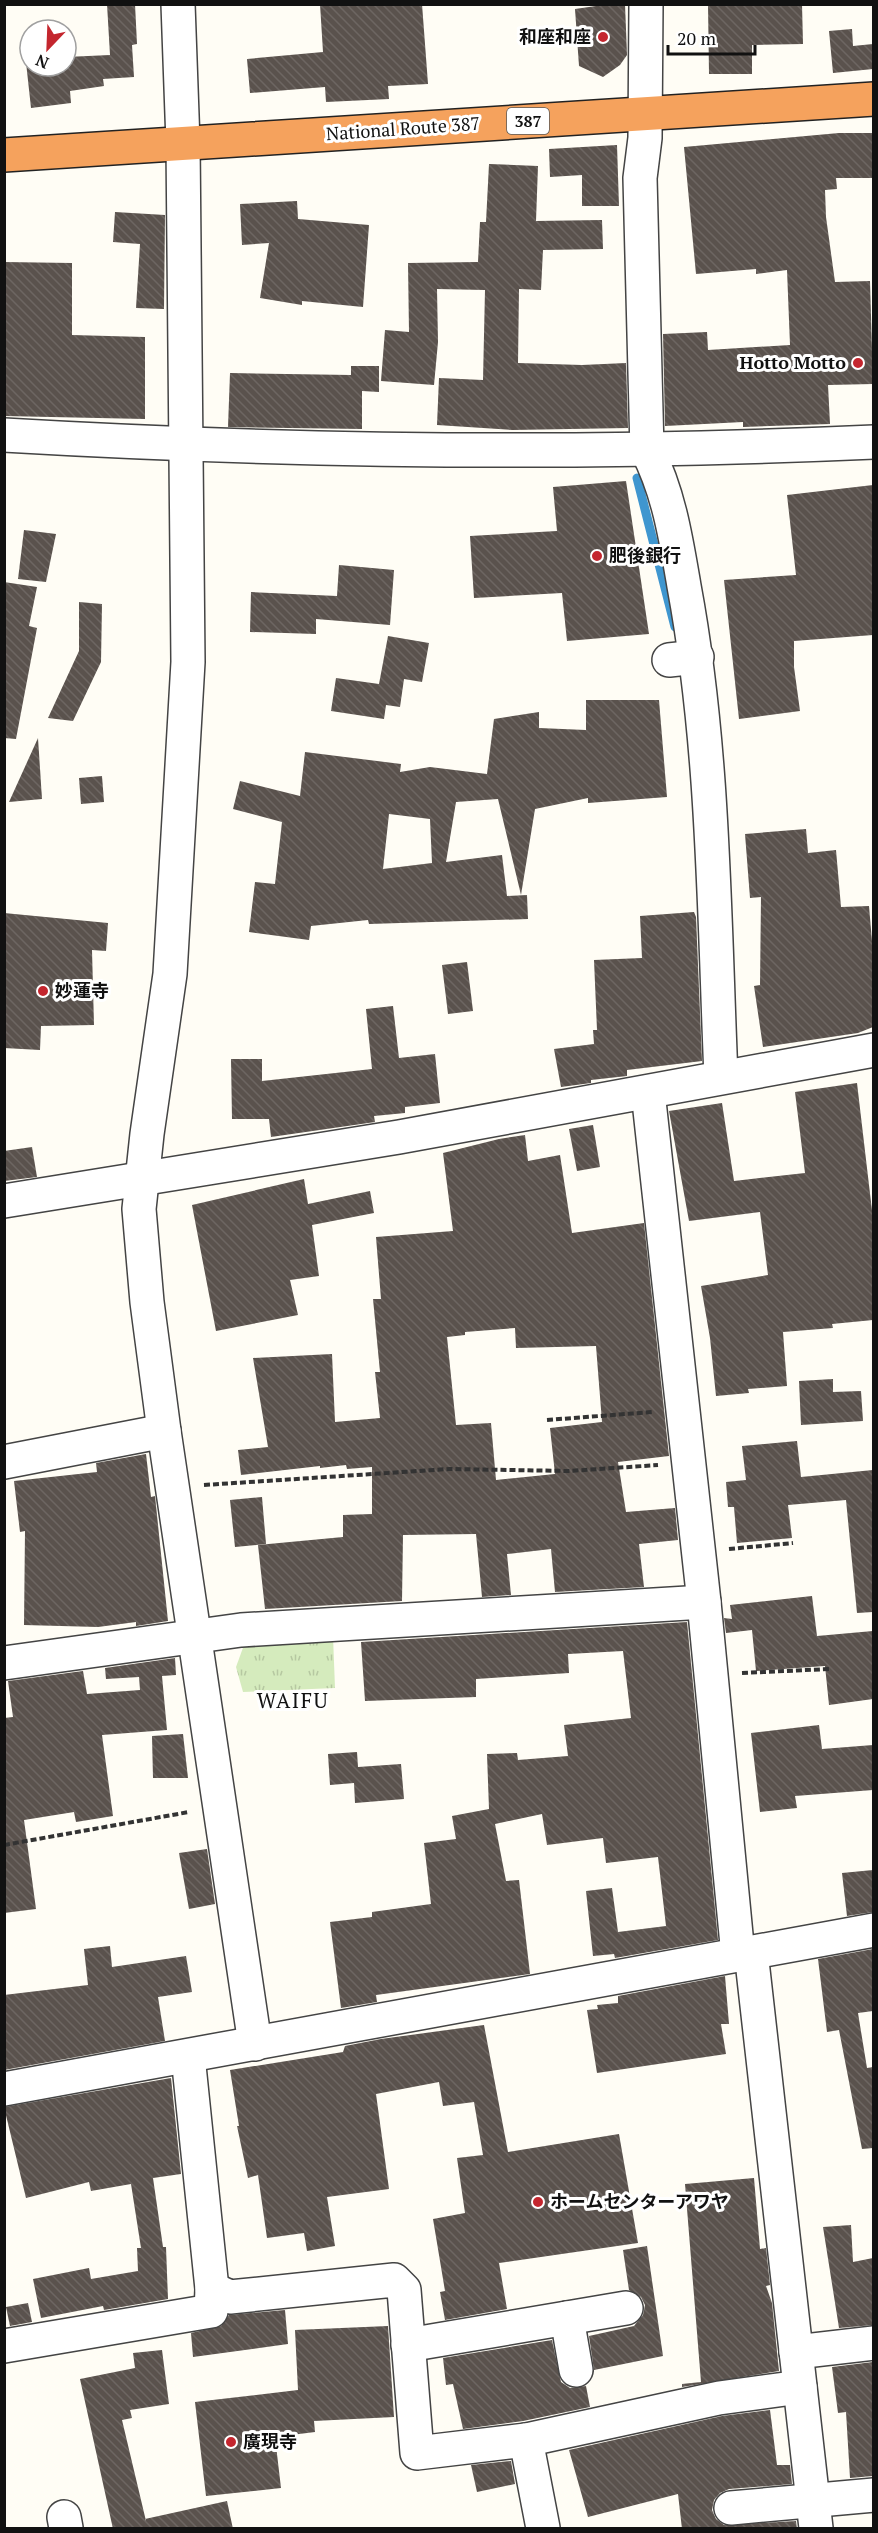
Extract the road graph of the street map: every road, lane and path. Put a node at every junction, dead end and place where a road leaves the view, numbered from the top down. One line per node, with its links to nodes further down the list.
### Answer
1 (178, 4): 5 (street)
2 (646, 4): 4 (street)
3 (873, 99): 4 (highway, National Route 387 / 387)
4 (645, 113): 5 (highway, National Route 387 / 387); 10 (street)
5 (183, 143): 6 (highway, National Route 387 / 387); 9 (street)
6 (4, 155)
7 (4, 435): 9 (street)
8 (873, 442): 10 (street)
9 (185, 446): 10 (street); 14 (street)
10 (647, 450): 12 (street)
11 (873, 1050): 12 (street)
12 (721, 1077): 13 (street)
13 (648, 1092): 14 (street); 16 (street)
14 (145, 1176): 15 (street); 18 (street)
15 (4, 1201)
16 (683, 1410): 17 (path); 20 (street)
17 (547, 1420)
18 (165, 1431): 19 (street); 21 (street)
19 (4, 1462)
20 (689, 1463): 21 (path); 23 (street)
21 (173, 1487): 25 (street)
22 (793, 1543): 23 (path)
23 (699, 1552): 24 (street)
24 (704, 1602): 25 (street); 28 (street)
25 (193, 1636): 26 (street); 29 (street)
26 (4, 1663)
27 (829, 1669): 28 (path)
28 (711, 1674): 32 (street)
29 (219, 1806): 30 (path); 33 (street)
30 (4, 1845)
31 (873, 1930): 32 (street)
32 (745, 1953): 33 (street); 42 (street)
33 (255, 2044): 34 (street)
34 (188, 2056): 35 (street); 36 (street)
35 (4, 2089)
36 (212, 2289): 40 (street); 41 (street)
37 (626, 2308): 38 (street)
38 (567, 2318): 40 (street); 43 (street)
39 (873, 2343): 42 (street)
40 (408, 2345): 45 (street)
41 (4, 2346)
42 (796, 2352): 44 (street)
43 (576, 2370)
44 (800, 2387): 45 (street); 48 (street)
45 (526, 2440): 49 (street)
46 (873, 2495): 48 (street)
47 (731, 2508): 48 (street)
48 (815, 2514)
49 (543, 2529)

